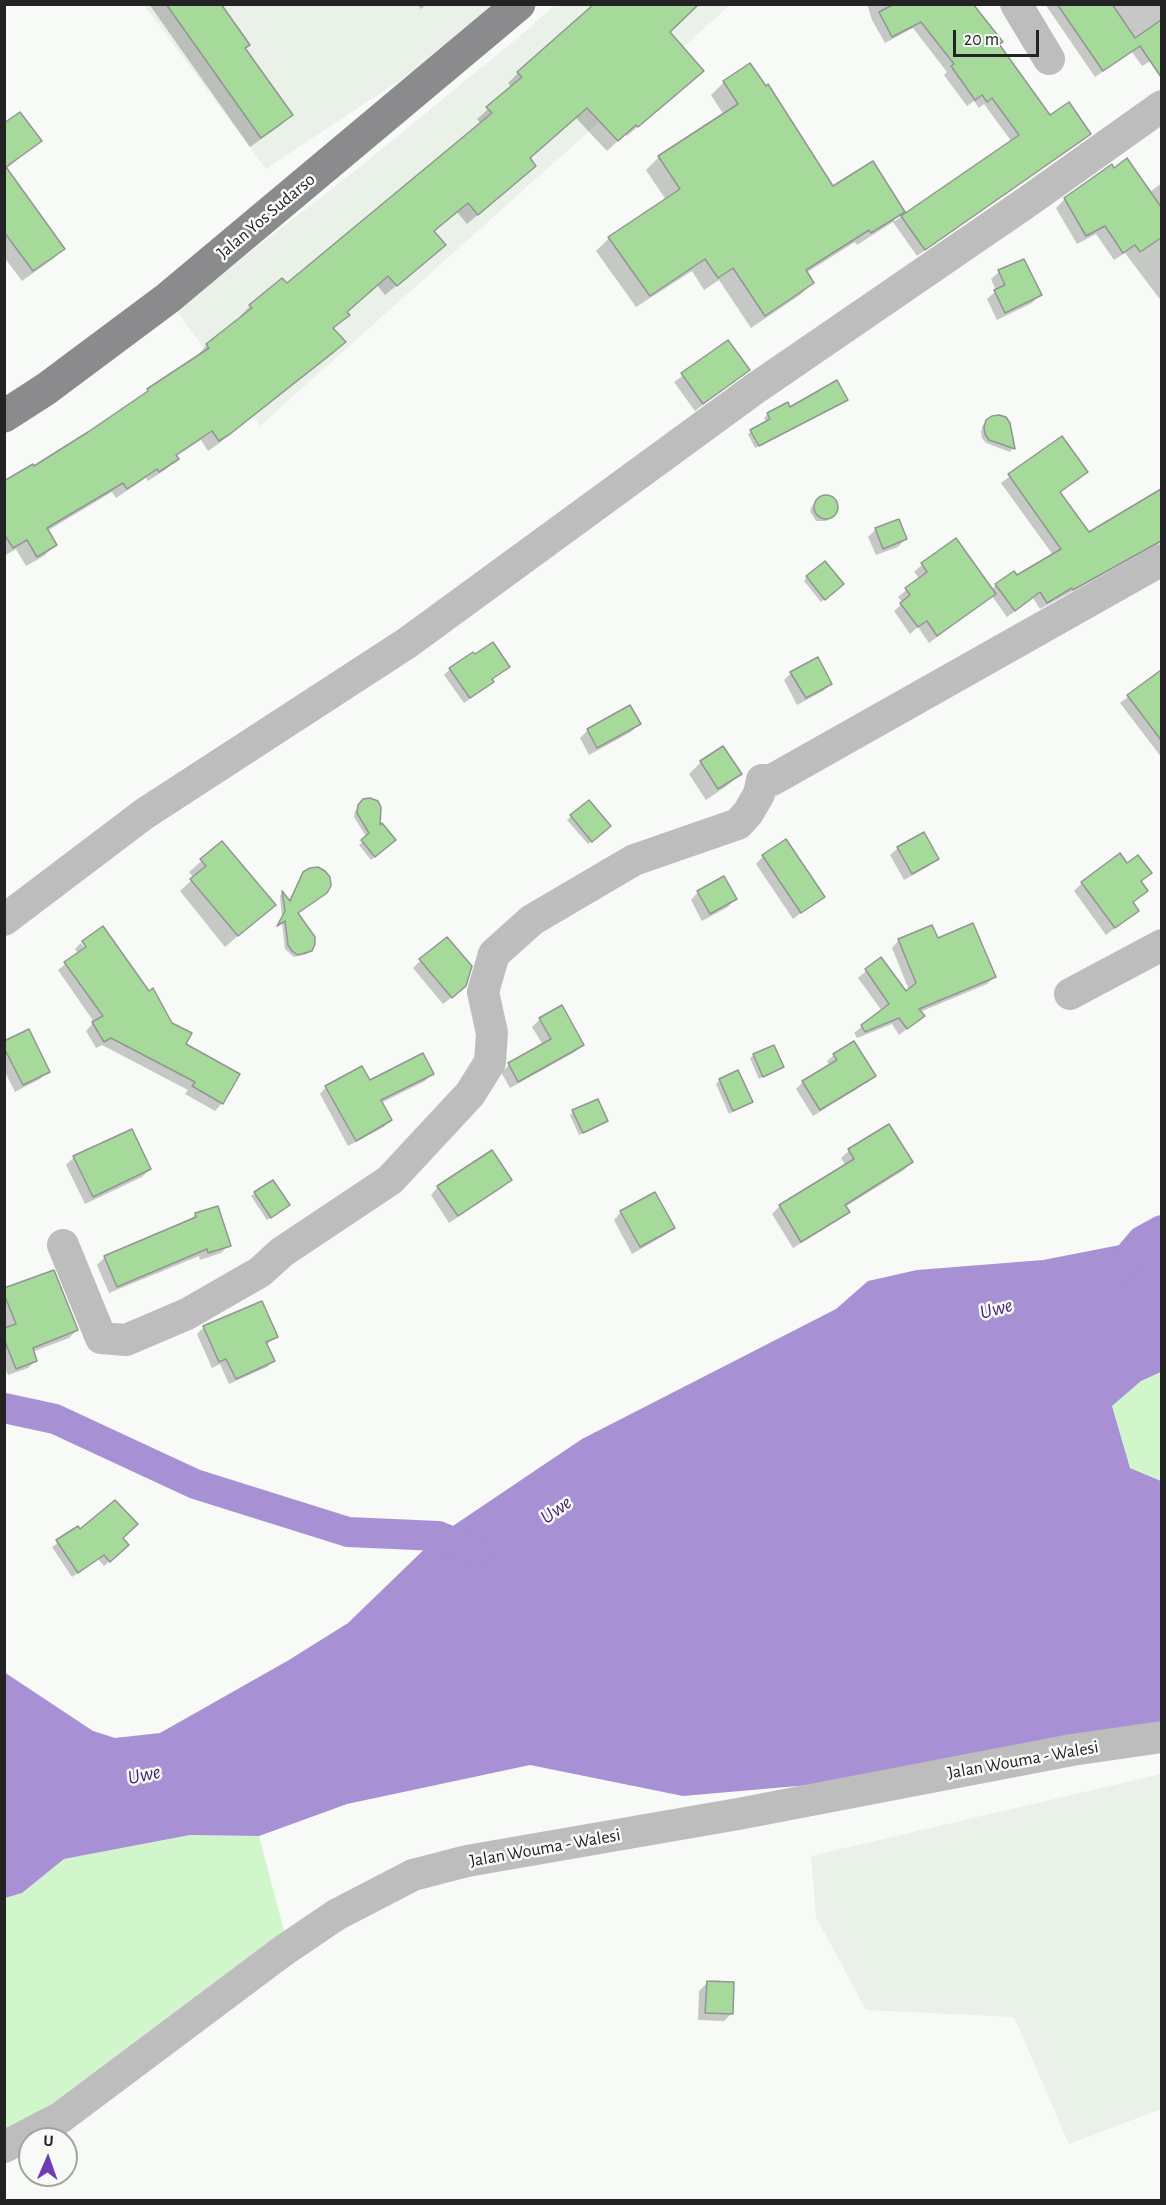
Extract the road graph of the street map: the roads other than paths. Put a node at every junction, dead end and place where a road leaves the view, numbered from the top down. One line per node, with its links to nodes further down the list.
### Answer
1 (519, 4): 5 (main road, Jalan Yos Sudarso)
2 (1016, 4): 3 (street)
3 (1049, 59)
4 (1161, 106): 7 (street)
5 (4, 416)
6 (1161, 560): 10 (street)
7 (4, 920)
8 (1161, 945): 9 (street)
9 (1070, 994)
10 (63, 1245)
11 (1161, 1737): 12 (street, Jalan Wouma - Walesi)
12 (4, 2147)

